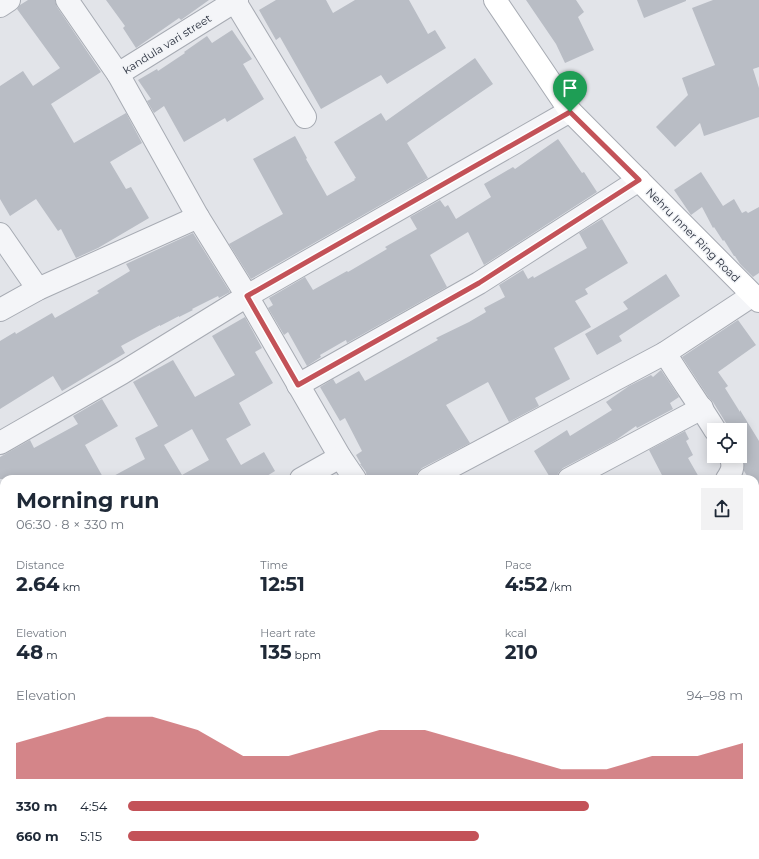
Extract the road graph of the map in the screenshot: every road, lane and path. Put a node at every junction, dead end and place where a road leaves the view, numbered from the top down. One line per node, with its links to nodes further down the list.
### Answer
1 (9, 0): 5 (street)
2 (67, 0): 6 (street)
3 (236, 0): 6 (street, kandula vari street); 8 (street)
4 (495, 0): 7 (street, Nehru Inner Ring Road)
5 (0, 6)
6 (118, 74): 10 (street)
7 (570, 112): 9 (street, Nehru Inner Ring Road); 14 (street)
8 (305, 117)
9 (639, 180): 13 (street, Nehru Inner Ring Road); 17 (street)
10 (198, 217): 12 (street); 14 (street)
11 (0, 234): 12 (street)
12 (38, 289): 15 (street)
13 (754, 291): 16 (street)
14 (247, 296): 17 (street); 20 (street)
15 (0, 310)
16 (664, 353): 18 (street); 25 (street)
17 (298, 385): 21 (street)
18 (702, 408): 19 (street); 26 (street)
19 (711, 423)
20 (0, 443)
21 (340, 457): 23 (street); 24 (street)
22 (733, 463): 27 (street)
23 (308, 475)
24 (352, 475)
25 (435, 475)
26 (576, 475)
27 (730, 475)

